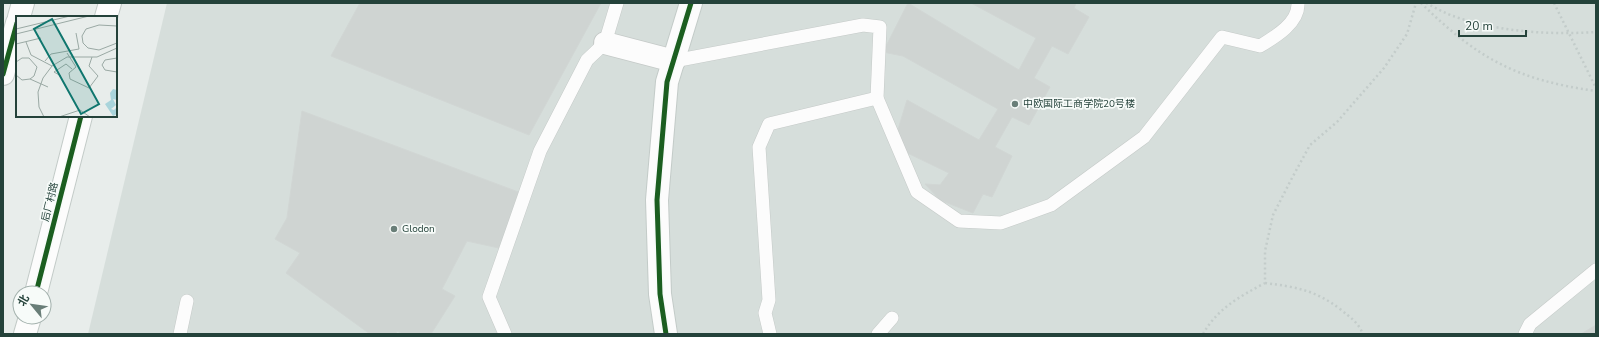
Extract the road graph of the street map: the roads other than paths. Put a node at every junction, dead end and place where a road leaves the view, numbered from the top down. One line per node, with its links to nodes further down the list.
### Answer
1 (23, 3): 6 (street)
2 (110, 3): 7 (street)
3 (617, 3): 9 (lane)
4 (690, 3): 10 (street)
5 (1298, 3): 12 (lane)
6 (19, 16)
7 (106, 16)
8 (16, 27): 11 (street)
9 (605, 44): 10 (street); 19 (lane)
10 (674, 61): 12 (lane); 20 (street)
11 (3, 74)
12 (876, 98): 21 (lane)
13 (81, 117): 15 (street, 后厂村路)
14 (1596, 270): 23 (lane)
15 (38, 285)
16 (187, 301): 18 (lane)
17 (892, 318): 22 (lane)
18 (180, 334)
19 (505, 334)
20 (666, 334)
21 (770, 334)
22 (878, 334)
23 (1525, 334)

